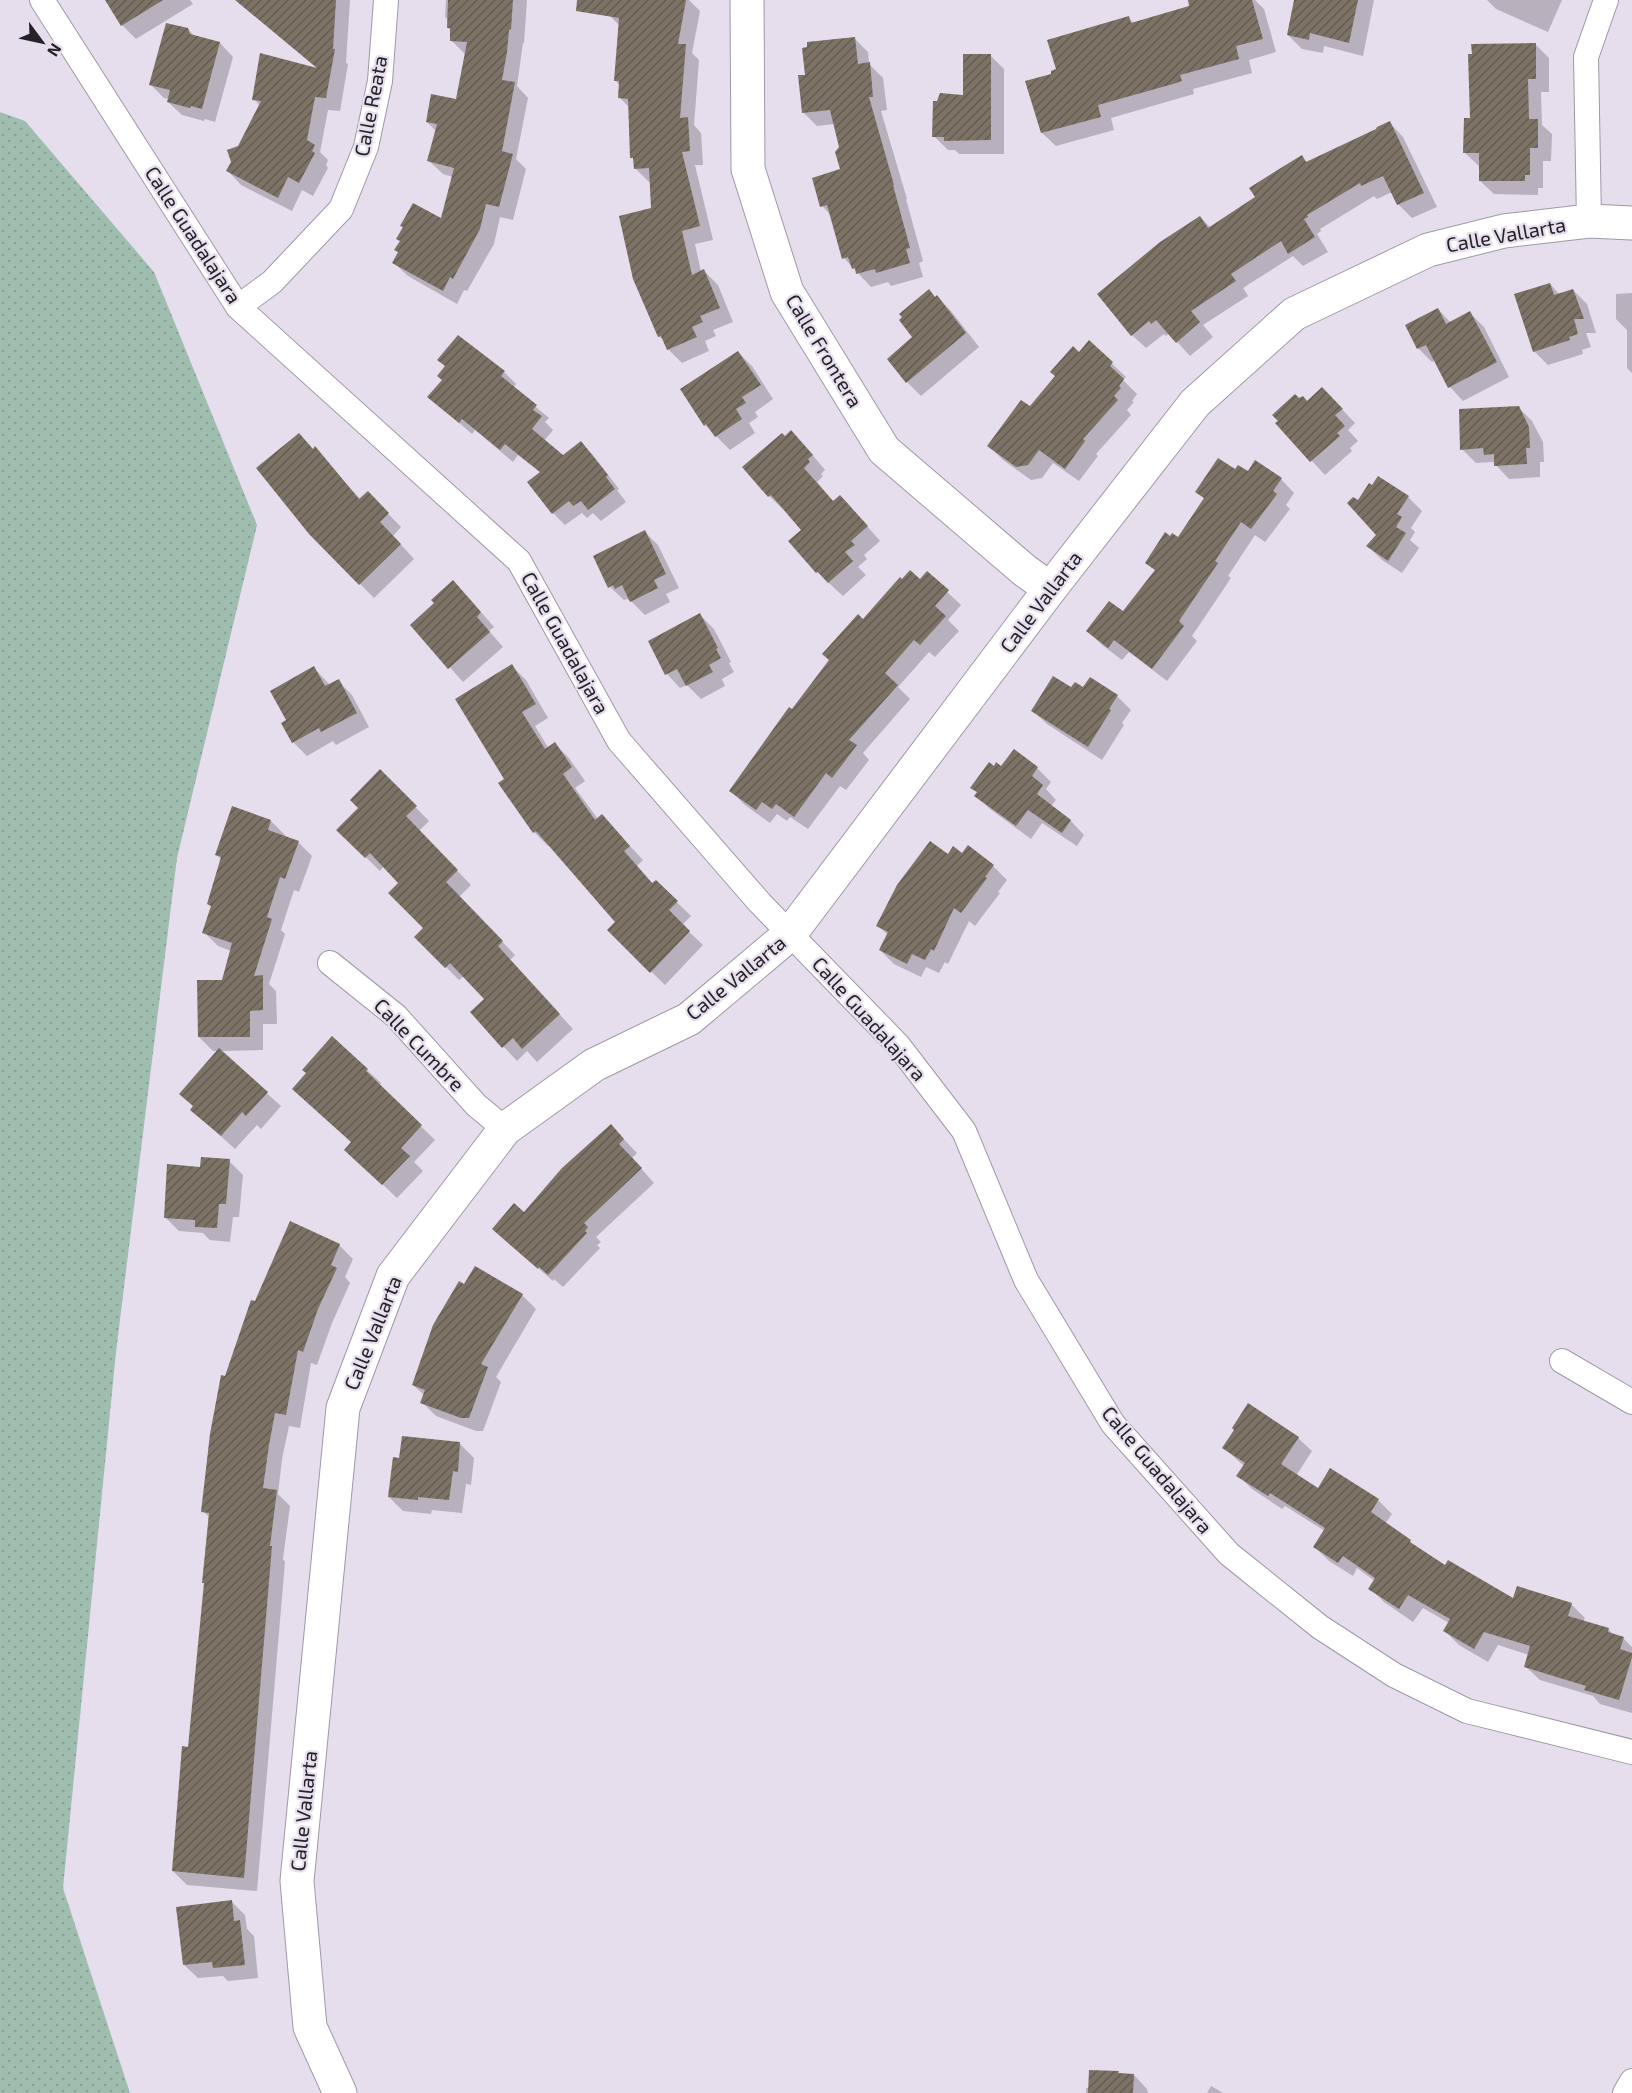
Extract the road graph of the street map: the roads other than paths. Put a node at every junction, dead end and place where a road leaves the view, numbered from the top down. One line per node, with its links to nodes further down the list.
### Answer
1 (42, 0): 7 (street, Calle Guadalajara)
2 (387, 0): 7 (street, Calle Reata)
3 (747, 0): 8 (street, Calle Frontera)
4 (1606, 0): 5 (street)
5 (1589, 221): 6 (street, Calle Vallarta); 8 (street, Calle Vallarta)
6 (1632, 223)
7 (238, 307): 9 (street, Calle Guadalajara)
8 (1050, 589): 9 (street, Calle Vallarta)
9 (790, 934): 11 (street, Calle Vallarta); 14 (street, Calle Guadalajara)
10 (330, 963): 11 (street, Calle Cumbre)
11 (505, 1129): 16 (street, Calle Vallarta)
12 (1562, 1361): 13 (street)
13 (1632, 1402)
14 (1632, 1752)
15 (1632, 2081): 17 (street)
16 (340, 2093)
17 (1625, 2093)

